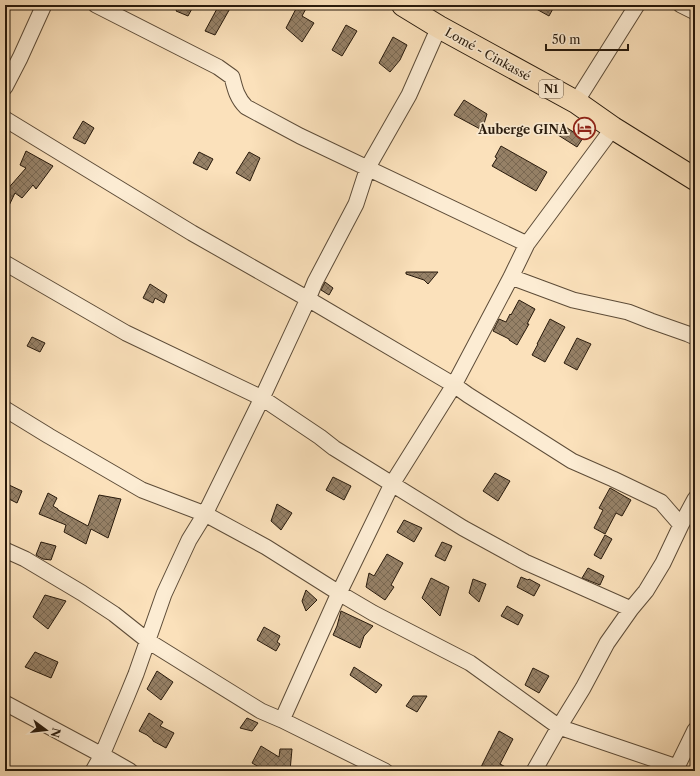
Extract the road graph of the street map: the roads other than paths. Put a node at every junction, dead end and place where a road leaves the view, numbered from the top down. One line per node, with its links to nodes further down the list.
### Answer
1 (44, 5): 8 (street)
2 (96, 5): 12 (street)
3 (403, 5): 7 (highway, Lomé - Cinkassé / N1)
4 (637, 5): 9 (street)
5 (681, 5): 6 (street)
6 (695, 12)
7 (439, 27): 9 (highway, Lomé - Cinkassé / N1); 12 (street)
8 (5, 87)
9 (576, 102): 11 (highway, Lomé - Cinkassé / N1)
10 (5, 120): 17 (street)
11 (613, 128): 13 (highway, Lomé - Cinkassé / N1); 14 (street)
12 (368, 167): 14 (street); 17 (street)
13 (695, 179)
14 (527, 244): 16 (street)
15 (5, 263): 20 (street)
16 (511, 276): 18 (street); 19 (street)
17 (308, 299): 19 (street); 20 (street)
18 (695, 337)
19 (454, 385): 22 (street); 25 (street)
20 (262, 398): 22 (street); 24 (street)
21 (5, 409): 24 (street)
22 (392, 484): 27 (street); 28 (street)
23 (695, 499): 25 (street)
24 (205, 514): 27 (street); 29 (street)
25 (681, 525): 28 (street)
26 (5, 550): 29 (street)
27 (339, 593): 31 (street); 32 (street)
28 (631, 609): 32 (street)
29 (148, 641): 31 (street); 34 (street)
30 (5, 703): 34 (street)
31 (282, 720): 38 (street)
32 (559, 727): 35 (street); 39 (street)
33 (695, 730): 35 (street)
34 (102, 755): 36 (street); 37 (street)
35 (676, 769)
36 (94, 771)
37 (130, 771)
38 (385, 771)
39 (534, 771)

